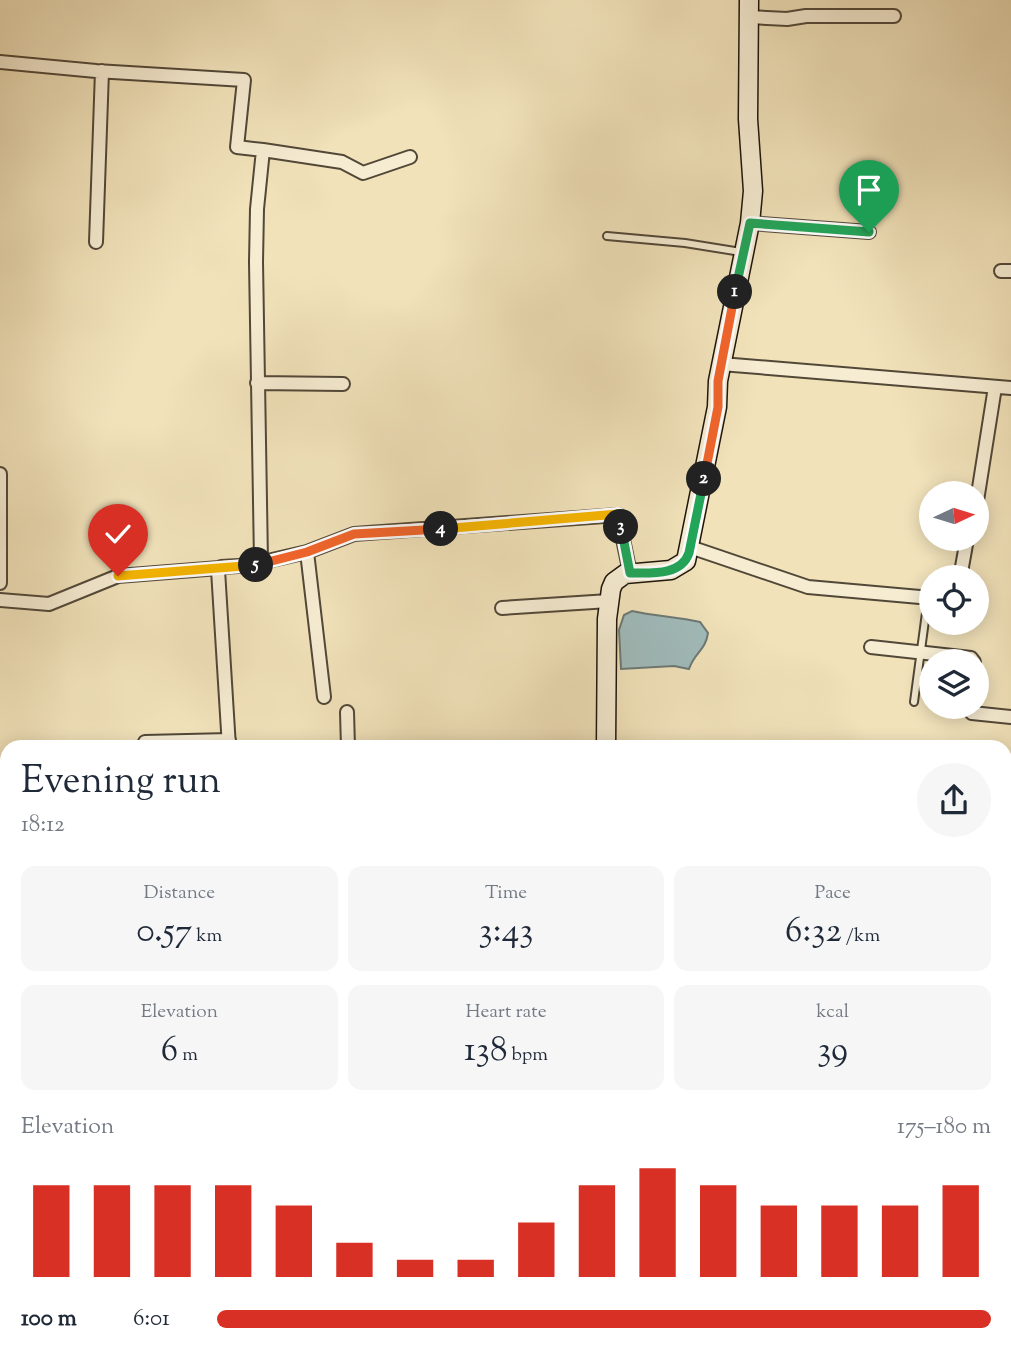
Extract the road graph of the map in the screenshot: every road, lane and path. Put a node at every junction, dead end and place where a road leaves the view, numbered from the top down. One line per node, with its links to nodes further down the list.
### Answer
1 (749, 8): 2 (street); 7 (main road)
2 (894, 16)
3 (0, 62): 4 (street)
4 (102, 71): 5 (street); 10 (street)
5 (263, 150): 6 (street); 13 (street)
6 (410, 157)
7 (750, 223): 8 (street); 11 (main road)
8 (869, 232)
9 (607, 236): 11 (lane)
10 (96, 242)
11 (743, 252): 12 (main road)
12 (721, 364): 15 (street); 19 (main road)
13 (257, 383): 14 (street); 21 (street)
14 (343, 384)
15 (995, 387): 16 (street); 18 (street)
16 (1011, 388)
17 (0, 474): 22 (street)
18 (980, 481)
19 (690, 547): 24 (main road); 26 (street)
20 (307, 552): 21 (street); 24 (street); 32 (street)
21 (259, 564): 23 (street)
22 (0, 568): 25 (street)
23 (219, 568): 27 (street); 37 (street)
24 (630, 573): 28 (main road)
25 (0, 583)
26 (919, 597)
27 (0, 600)
28 (609, 601): 29 (street); 39 (main road)
29 (502, 608)
30 (871, 647): 31 (street)
31 (919, 652): 33 (lane)
32 (324, 697)
33 (915, 702)
34 (346, 712): 38 (street)
35 (989, 715): 36 (street)
36 (1011, 717)
37 (229, 740)
38 (348, 740)
39 (606, 740)

